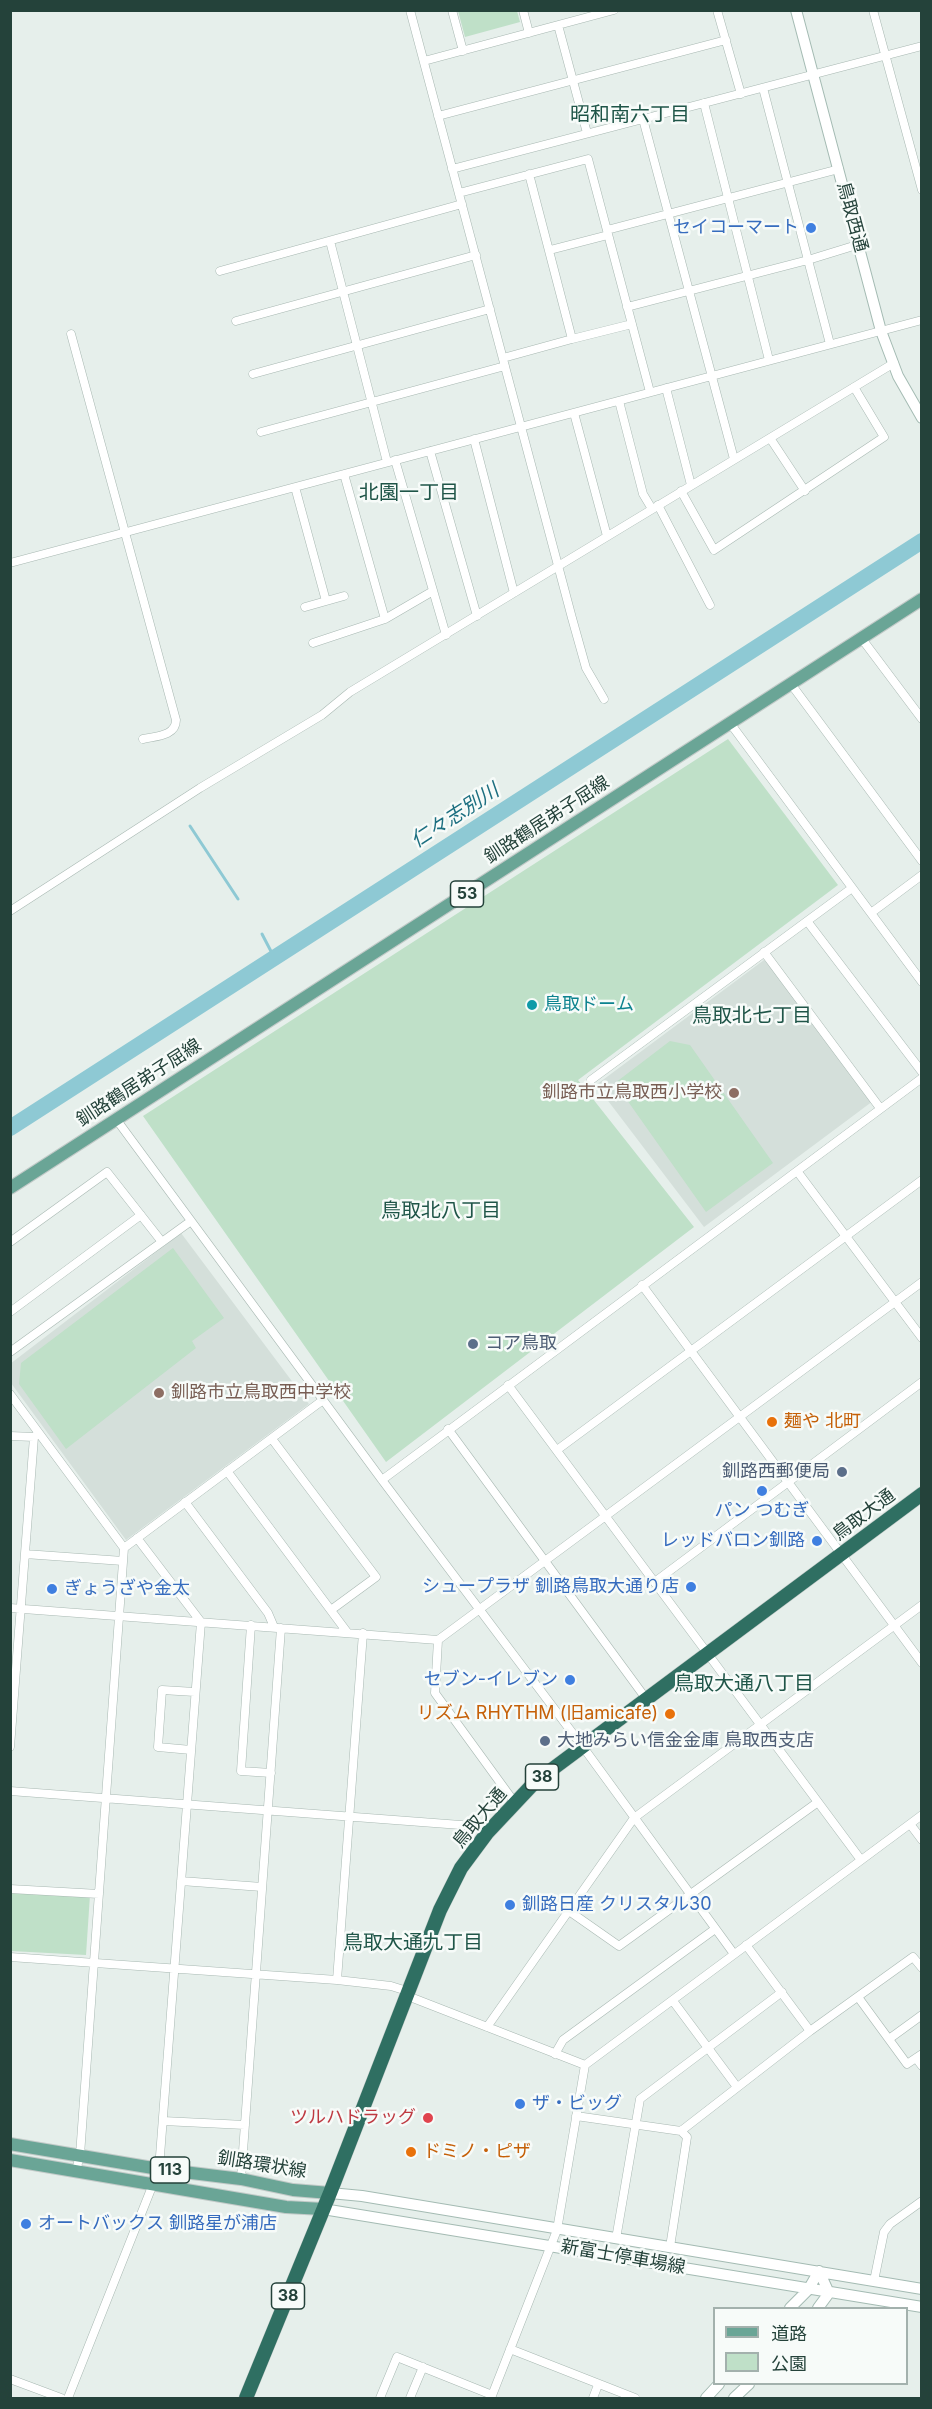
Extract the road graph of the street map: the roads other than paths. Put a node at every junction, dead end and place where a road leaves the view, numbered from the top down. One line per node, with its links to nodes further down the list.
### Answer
1 (410, 10): 14 (street)
2 (452, 10): 12 (street)
3 (523, 10): 9 (street)
4 (614, 10): 8 (street)
5 (717, 10): 10 (street)
6 (796, 10): 15 (main road, 鳥取西通)
7 (873, 10): 13 (street)
8 (558, 26): 9 (street); 16 (street)
9 (529, 33): 12 (street)
10 (726, 40): 16 (street); 18 (street)
11 (921, 46): 13 (street)
12 (463, 51): 14 (street)
13 (885, 56): 15 (street); 27 (street)
14 (424, 61): 20 (street)
15 (813, 74): 17 (street); 24 (main road, 鳥取西通)
16 (573, 80): 20 (street); 22 (street)
17 (763, 88): 18 (street); 26 (street)
18 (741, 94): 19 (street)
19 (704, 103): 21 (street); 29 (street)
20 (438, 116): 23 (street)
21 (643, 119): 22 (street); 31 (street)
22 (588, 133): 23 (street)
23 (452, 169): 28 (street)
24 (839, 169): 26 (street); 34 (main road, 鳥取西通)
25 (529, 174): 28 (street); 32 (street); 35 (street)
26 (787, 183): 29 (street); 37 (street)
27 (921, 190)
28 (459, 193): 30 (street)
29 (728, 198): 31 (street); 39 (street)
30 (462, 204): 33 (street); 36 (street)
31 (669, 214): 32 (street); 40 (street)
32 (607, 233): 35 (street); 42 (street)
33 (330, 241): 38 (street); 41 (street)
34 (860, 244): 37 (street); 47 (main road, 鳥取西通)
35 (550, 250): 49 (street)
36 (476, 255): 41 (street); 43 (street)
37 (808, 260): 39 (street); 50 (street)
38 (220, 271)
39 (748, 275): 40 (street); 52 (street)
40 (689, 290): 42 (street); 56 (street)
41 (343, 291): 45 (street); 51 (street)
42 (627, 307): 46 (street)
43 (490, 309): 51 (street); 53 (street)
44 (921, 320): 47 (street)
45 (236, 321)
46 (632, 324): 49 (street); 59 (street)
47 (882, 331): 50 (street); 54 (main road, 鳥取西通)
48 (71, 334): 77 (street)
49 (572, 339): 53 (street)
50 (830, 344): 52 (street)
51 (357, 345): 55 (street); 61 (street)
52 (770, 360): 56 (street)
53 (504, 362): 61 (street); 64 (street)
54 (894, 363): 57 (street); 63 (main road, 鳥取西通)
55 (253, 374)
56 (711, 376): 58 (street); 69 (street)
57 (854, 387): 66 (street); 75 (street)
58 (666, 388): 59 (street); 72 (street)
59 (650, 392): 60 (street)
60 (619, 401): 62 (street); 76 (street)
61 (370, 403): 65 (street); 70 (street)
62 (574, 412): 64 (street); 78 (street)
63 (921, 417)
64 (522, 427): 67 (street); 80 (street)
65 (261, 432)
66 (770, 438): 69 (street); 75 (street)
67 (474, 439): 68 (street); 82 (street)
68 (430, 451): 70 (street); 88 (street)
69 (734, 459): 72 (street)
70 (391, 461): 71 (street); 81 (street)
71 (344, 474): 73 (street); 89 (street)
72 (690, 486): 74 (street)
73 (295, 488): 77 (street); 85 (street)
74 (681, 491): 75 (street); 76 (street)
75 (805, 491)
76 (655, 507): 78 (street); 86 (street)
77 (126, 532): 79 (street); 97 (street)
78 (607, 536): 80 (street)
79 (10, 563)
80 (558, 566): 82 (street); 94 (street)
81 (433, 591): 89 (street); 90 (street)
82 (514, 592): 88 (street)
83 (344, 596): 85 (street)
84 (921, 599): 91 (main road, 釧路鶴居弟子屈線 / 53)
85 (326, 601): 87 (street)
86 (711, 606)
87 (305, 607)
88 (477, 616): 90 (street)
89 (386, 619): 92 (street)
90 (446, 635): 101 (street)
91 (862, 639): 93 (main road, 釧路鶴居弟子屈線 / 53); 95 (street)
92 (313, 643)
93 (791, 684): 96 (main road, 釧路鶴居弟子屈線 / 53); 98 (street)
94 (604, 699)
95 (921, 719)
96 (730, 723): 100 (street); 110 (main road, 釧路鶴居弟子屈線 / 53)
97 (143, 739)
98 (921, 861)
99 (921, 875): 102 (street)
100 (852, 888): 102 (street); 103 (street)
101 (10, 911)
102 (871, 913): 105 (street)
103 (807, 921): 104 (street); 106 (street)
104 (764, 952): 108 (street); 109 (street)
105 (921, 980)
106 (921, 1072)
107 (921, 1078): 109 (street)
108 (591, 1080)
109 (880, 1108): 111 (street)
110 (116, 1119): 113 (main road, 釧路鶴居弟子屈線 / 53); 115 (street)
111 (797, 1171): 116 (street); 120 (street)
112 (921, 1180): 116 (street)
113 (10, 1188)
114 (141, 1215): 117 (street); 118 (street); 122 (street)
115 (190, 1221): 118 (street); 129 (street)
116 (846, 1236): 121 (street); 125 (street)
117 (10, 1242)
118 (162, 1242): 124 (street)
119 (921, 1282): 121 (street)
120 (642, 1285): 125 (street); 127 (street)
121 (895, 1302): 123 (street); 130 (street)
122 (10, 1312)
123 (921, 1338)
124 (10, 1352)
125 (690, 1352): 130 (street); 135 (street)
126 (921, 1382): 138 (street)
127 (508, 1385): 131 (street); 135 (street)
128 (10, 1394): 132 (street)
129 (323, 1400): 134 (street); 137 (street)
130 (738, 1417): 138 (street); 141 (street)
131 (448, 1429): 137 (street); 146 (street)
132 (37, 1435): 133 (street); 143 (street); 144 (street)
133 (10, 1436)
134 (272, 1438): 136 (street); 153 (street)
135 (557, 1450): 141 (street)
136 (228, 1471): 140 (street); 153 (street)
137 (382, 1480): 152 (street)
138 (788, 1483): 145 (street); 148 (street)
139 (921, 1494): 145 (highway, 鳥取大通 / 38)
140 (185, 1502): 142 (street); 158 (street)
141 (605, 1516): 146 (street); 148 (street)
142 (138, 1538): 143 (street); 155 (street)
143 (124, 1548): 147 (street)
144 (25, 1554): 147 (street); 151 (street)
145 (842, 1554): 157 (street); 162 (highway, 鳥取大通 / 38)
146 (546, 1560): 152 (street); 166 (street)
147 (123, 1561): 154 (street)
148 (656, 1581): 162 (street)
149 (921, 1605): 157 (street)
150 (10, 1608): 151 (street)
151 (21, 1609): 154 (street); 164 (street)
152 (480, 1609): 161 (street); 169 (street)
153 (331, 1610): 159 (street)
154 (119, 1616): 155 (street); 173 (street)
155 (201, 1622): 156 (street); 165 (street)
156 (251, 1625): 158 (street); 171 (street)
157 (894, 1625): 163 (street); 167 (street)
158 (278, 1628): 159 (street); 171 (street)
159 (347, 1632): 160 (street)
160 (363, 1633): 161 (street); 179 (street)
161 (438, 1640): 175 (street)
162 (706, 1653): 166 (highway, 鳥取大通 / 38); 167 (street)
163 (921, 1663)
164 (13, 1672): 168 (street)
165 (195, 1692): 170 (street); 170 (street)
166 (647, 1700): 169 (highway, 鳥取大通 / 38)
167 (759, 1723): 174 (street); 180 (street)
168 (10, 1747)
169 (583, 1747): 175 (highway, 鳥取大通 / 38); 180 (street)
170 (191, 1749): 176 (street)
171 (271, 1773): 177 (street)
172 (10, 1791): 173 (street)
173 (106, 1799): 176 (street); 188 (street)
174 (818, 1802): 184 (street); 189 (street)
175 (515, 1803): 182 (highway, 鳥取大通 / 38)
176 (187, 1805): 177 (street); 185 (street)
177 (268, 1812): 179 (street); 186 (street)
178 (921, 1815): 181 (street)
179 (350, 1817): 182 (street); 199 (street)
180 (634, 1818): 189 (street); 190 (street)
181 (910, 1824): 183 (street); 184 (street)
182 (487, 1833): 201 (highway, 鳥取大通 / 38)
183 (921, 1840)
184 (861, 1860): 192 (street)
185 (181, 1881): 186 (street); 197 (street)
186 (262, 1887): 198 (street)
187 (10, 1889): 188 (street)
188 (99, 1894): 195 (street)
189 (690, 1894): 190 (street); 191 (street)
190 (569, 1911): 205 (street)
191 (715, 1929): 193 (street); 209 (street)
192 (746, 1945): 193 (street); 200 (street)
193 (734, 1954): 203 (street)
194 (10, 1957): 195 (street)
195 (93, 1964): 197 (street); 220 (street)
196 (921, 1968): 202 (street)
197 (176, 1969): 198 (street); 215 (street)
198 (256, 1974): 199 (street); 216 (street)
199 (337, 1980): 201 (street)
200 (782, 1992): 206 (street); 208 (street)
201 (406, 1993): 205 (street); 226 (highway, 鳥取大通 / 38)
202 (858, 1997): 206 (street); 207 (street)
203 (673, 2001): 208 (street); 211 (street)
204 (921, 2015): 207 (street)
205 (487, 2027): 209 (street)
206 (810, 2031): 213 (street)
207 (889, 2039): 210 (street)
208 (708, 2048): 213 (street); 217 (street)
209 (555, 2054): 211 (street)
210 (918, 2056): 212 (street)
211 (585, 2065): 214 (street)
212 (921, 2066)
213 (737, 2087): 218 (street)
214 (576, 2116): 217 (street); 229 (street)
215 (163, 2121): 216 (street); 222 (street)
216 (245, 2125): 224 (street)
217 (636, 2125): 218 (street); 230 (street)
218 (681, 2131): 232 (street)
219 (10, 2144): 220 (main road, 釧路環状線 / 113)
220 (80, 2155): 222 (main road, 釧路環状線 / 113); 223 (street)
221 (10, 2160): 223 (main road, 釧路環状線 / 113)
222 (159, 2169): 224 (main road, 釧路環状線 / 113); 225 (street)
223 (76, 2171): 225 (main road, 釧路環状線 / 113)
224 (241, 2179): 226 (main road, 釧路環状線 / 113)
225 (152, 2184): 228 (main road, 釧路環状線 / 113); 249 (street)
226 (330, 2193): 228 (highway, 38); 229 (main road, 新富士停車場線)
227 (921, 2201): 234 (street)
228 (324, 2209): 231 (main road, 新富士停車場線); 250 (highway, 38)
229 (557, 2230): 230 (main road, 新富士停車場線); 231 (street)
230 (616, 2238): 232 (main road, 新富士停車場線)
231 (551, 2245): 236 (main road, 新富士停車場線); 241 (street)
232 (670, 2247): 233 (main road, 新富士停車場線)
233 (819, 2271): 234 (main road, 新富士停車場線); 236 (main road); 237 (main road)
234 (874, 2281): 235 (main road, 新富士停車場線)
235 (921, 2289)
236 (808, 2290): 237 (main road, 新富士停車場線); 238 (main road)
237 (829, 2293): 239 (main road); 240 (main road, 新富士停車場線)
238 (791, 2307)
239 (819, 2307)
240 (921, 2307)
241 (510, 2349): 244 (street); 247 (street)
242 (423, 2367): 247 (street); 251 (street); 252 (street)
243 (10, 2379): 248 (street)
244 (598, 2385): 253 (street); 254 (street)
245 (718, 2385): 255 (main road)
246 (748, 2385): 256 (main road)
247 (491, 2397)
248 (61, 2398)
249 (68, 2398)
250 (246, 2398)
251 (380, 2398)
252 (410, 2398)
253 (593, 2398)
254 (635, 2398)
255 (706, 2398)
256 (735, 2398)

